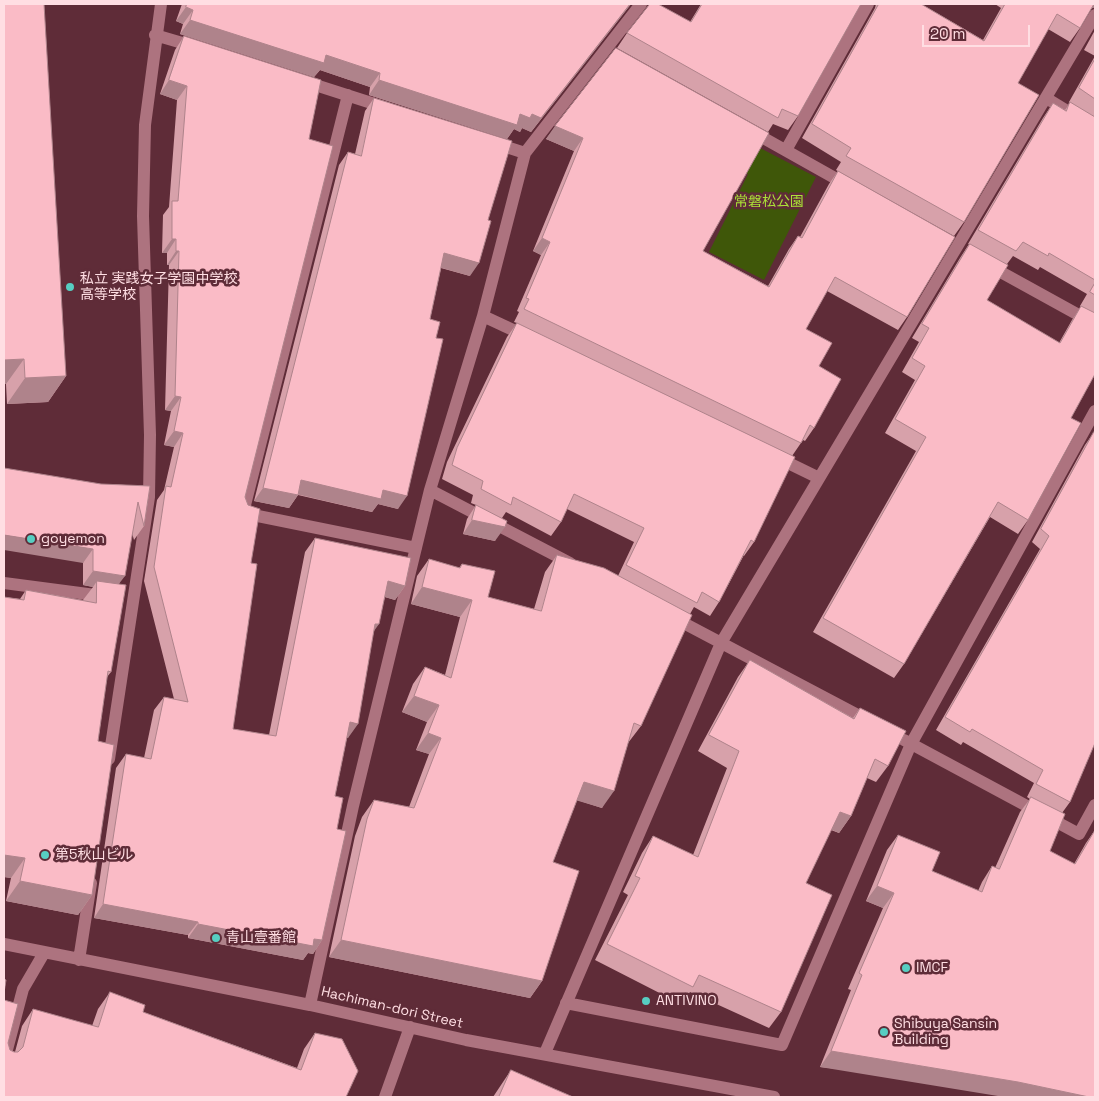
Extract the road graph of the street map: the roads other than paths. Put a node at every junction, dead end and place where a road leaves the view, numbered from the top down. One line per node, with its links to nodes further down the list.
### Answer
1 (162, 4): 5 (street)
2 (641, 4): 15 (street)
3 (868, 4): 14 (street)
4 (1095, 15): 9 (street)
5 (155, 35): 6 (street); 28 (street)
6 (209, 52)
7 (293, 78): 8 (street)
8 (348, 95): 10 (street); 25 (street)
9 (1046, 98): 12 (street); 17 (street)
10 (404, 113)
11 (742, 126): 14 (street)
12 (1095, 128)
13 (477, 138): 15 (street)
14 (786, 150): 16 (street)
15 (525, 153): 18 (street)
16 (862, 194)
17 (961, 250): 19 (street); 23 (street)
18 (483, 316): 20 (street); 24 (street)
19 (1095, 324)
20 (536, 341)
21 (1095, 411): 31 (street)
22 (766, 452): 23 (street)
23 (819, 478): 30 (street)
24 (430, 490): 25 (street); 26 (street)
25 (416, 548): 41 (street)
26 (580, 568)
27 (4, 584): 28 (street)
28 (124, 599): 32 (street)
29 (659, 610): 30 (street)
30 (721, 643): 31 (street); 40 (street)
31 (911, 744): 34 (street); 40 (street)
32 (107, 776)
33 (1095, 805): 34 (street)
34 (1079, 834): 35 (street)
35 (1095, 835)
36 (92, 874): 39 (street)
37 (4, 944): 38 (street, Hachiman-dori Street)
38 (44, 953): 39 (street, Hachiman-dori Street); 44 (street)
39 (79, 960): 41 (street, Hachiman-dori Street)
40 (566, 1003): 43 (street)
41 (310, 1005): 42 (street, Hachiman-dori Street)
42 (410, 1027): 43 (street, Hachiman-dori Street); 45 (street)
43 (545, 1053): 46 (street, Hachiman-dori Street)
44 (4, 1061)
45 (385, 1097)
46 (774, 1097)

